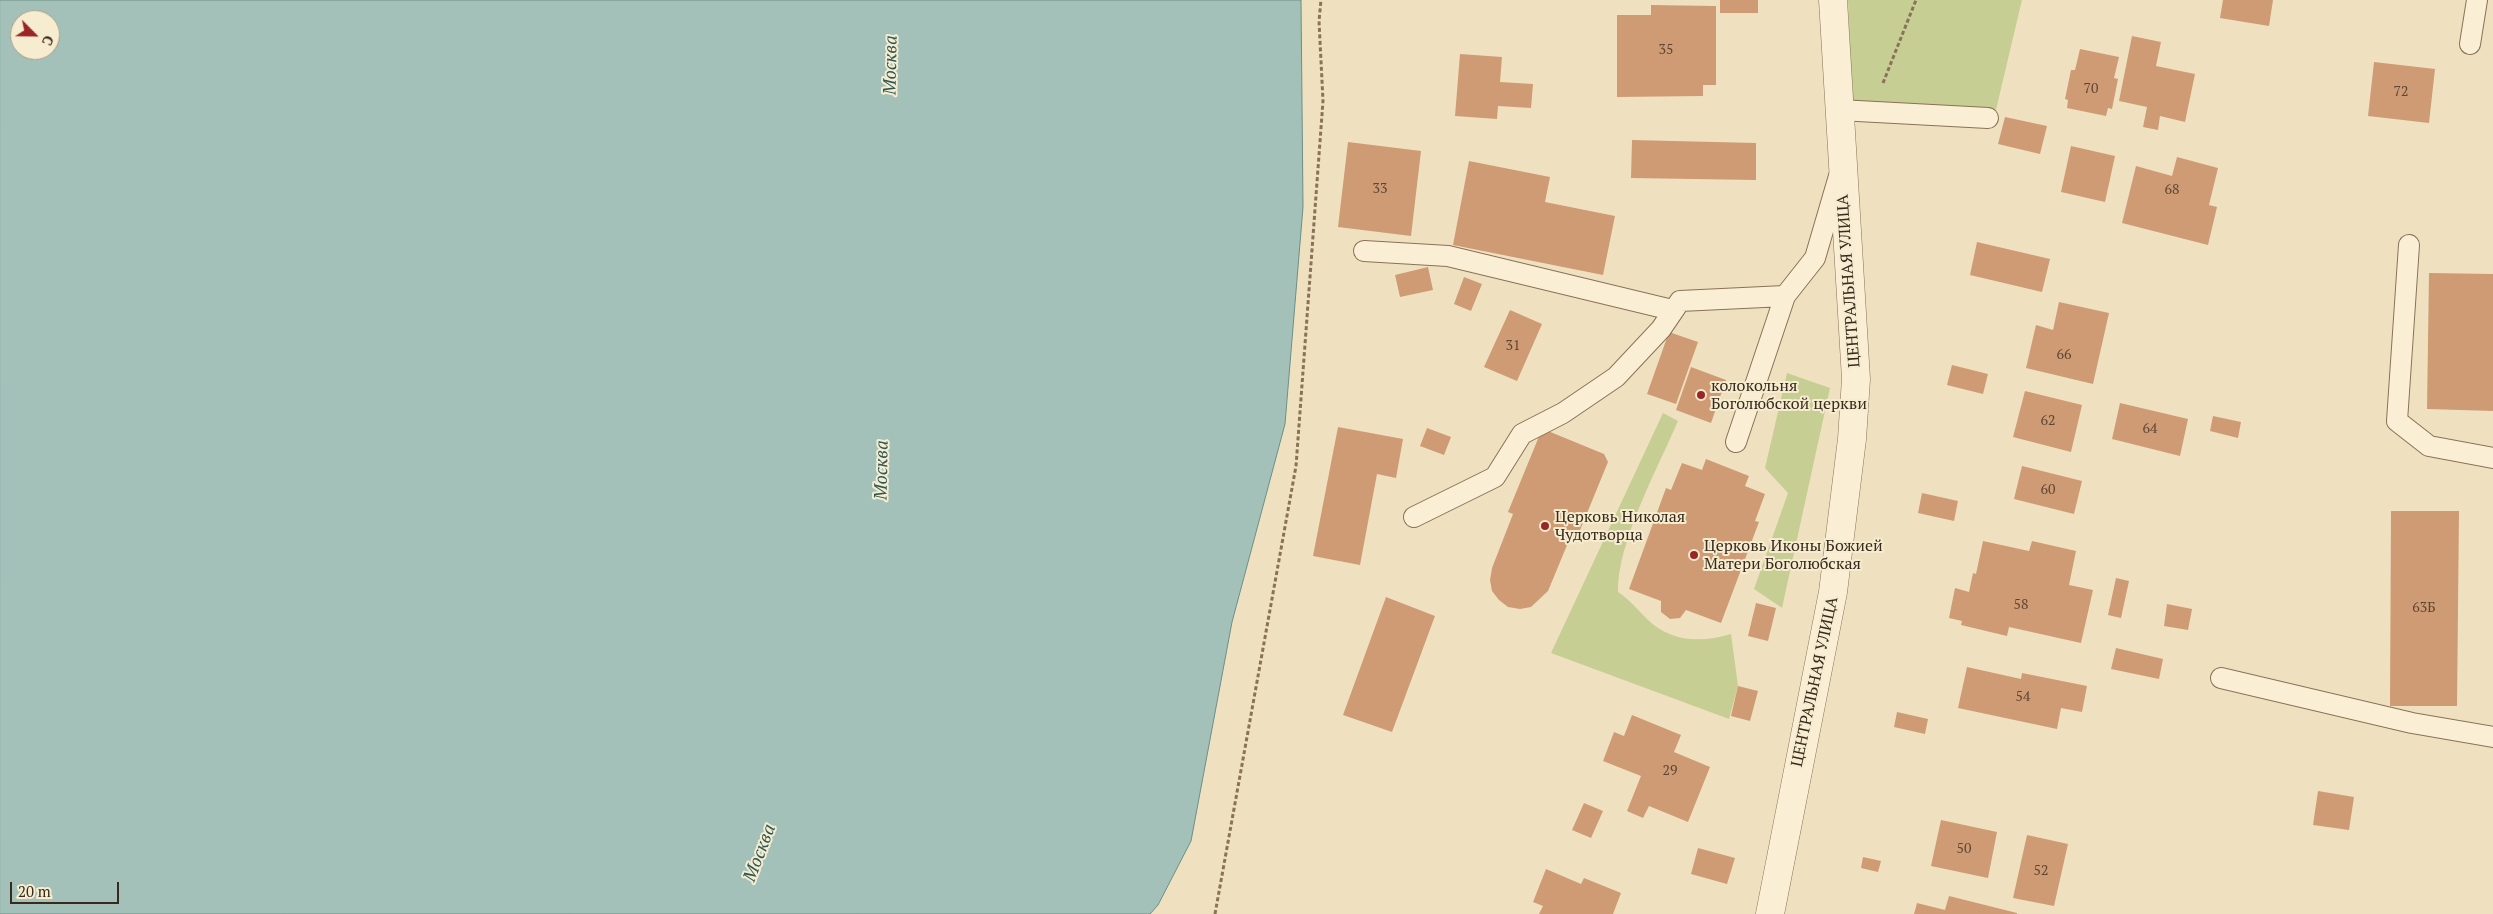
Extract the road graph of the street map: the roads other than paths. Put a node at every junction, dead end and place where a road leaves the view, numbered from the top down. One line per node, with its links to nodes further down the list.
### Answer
1 (1833, 0): 4 (street, ЦЕНТРАЛЬНАЯ УЛИЦА)
2 (2477, 0): 3 (lane)
3 (2470, 44)
4 (1838, 110): 5 (lane); 6 (street, ЦЕНТРАЛЬНАЯ УЛИЦА)
5 (1988, 118)
6 (1841, 166): 9 (lane); 16 (street, ЦЕНТРАЛЬНАЯ УЛИЦА)
7 (2409, 245): 12 (lane)
8 (1364, 250): 10 (lane)
9 (1785, 296): 10 (lane); 11 (lane)
10 (1672, 310): 13 (lane)
11 (1736, 442)
12 (2493, 458)
13 (1414, 517)
14 (2221, 678): 15 (lane)
15 (2493, 737)
16 (1770, 914)

